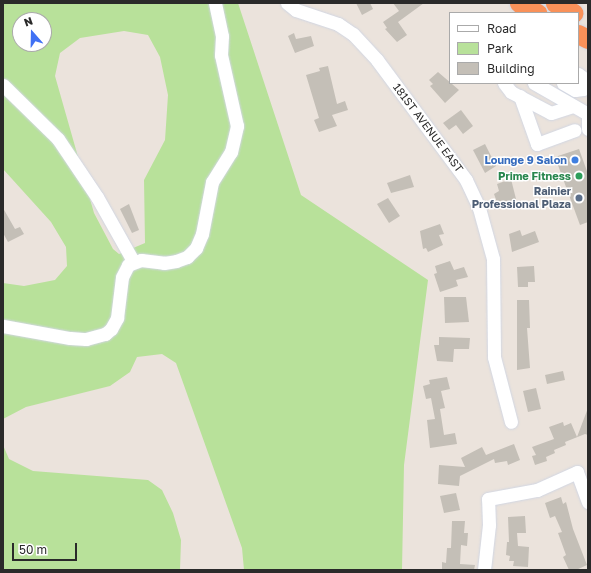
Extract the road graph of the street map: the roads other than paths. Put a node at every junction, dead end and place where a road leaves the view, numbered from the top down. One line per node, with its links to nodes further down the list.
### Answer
1 (215, 3): 20 (street)
2 (287, 3): 22 (street, 181ST AVENUE EAST)
3 (519, 3): 5 (highway)
4 (555, 3): 6 (highway)
5 (535, 12)
6 (572, 12)
7 (579, 16): 8 (highway)
8 (588, 20)
9 (579, 34): 10 (highway)
10 (588, 39)
11 (579, 75): 14 (street)
12 (505, 84): 16 (street)
13 (536, 84): 17 (street)
14 (565, 84)
15 (3, 85): 20 (street)
16 (520, 96): 17 (street); 19 (street)
17 (572, 106): 18 (street)
18 (588, 113): 19 (street)
19 (582, 130)
20 (133, 261): 21 (street)
21 (3, 326)
22 (511, 422)
23 (588, 502): 24 (street)
24 (484, 570)

